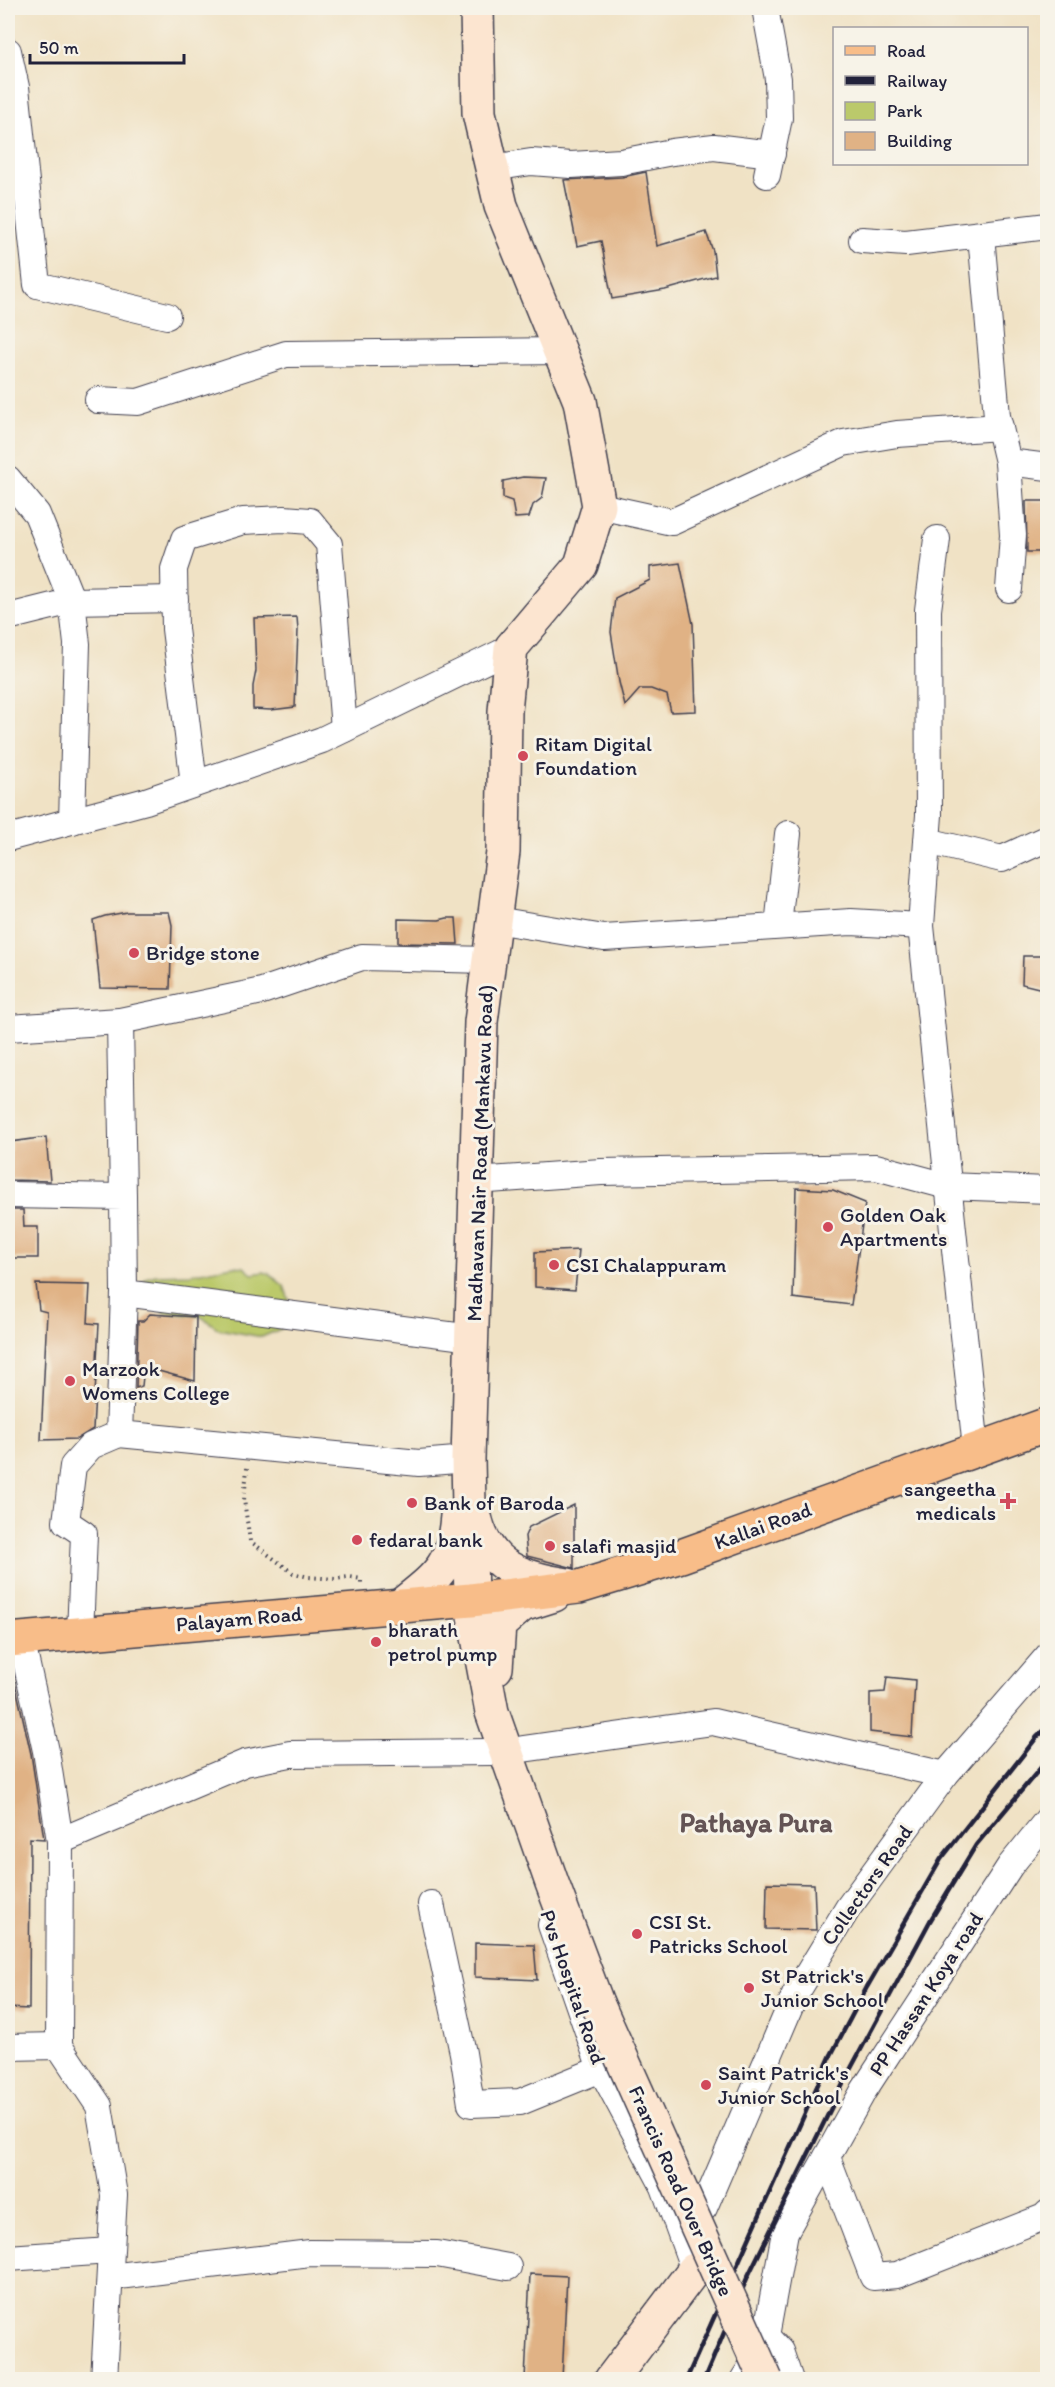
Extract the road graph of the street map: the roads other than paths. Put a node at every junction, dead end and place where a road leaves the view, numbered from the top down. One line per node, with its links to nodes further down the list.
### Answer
1 (477, 8): 4 (main road)
2 (765, 8): 4 (street)
3 (8, 51): 8 (street)
4 (492, 168): 9 (main road)
5 (1047, 226): 6 (street)
6 (981, 235): 7 (street); 11 (street)
7 (862, 240)
8 (167, 316)
9 (560, 351): 10 (street); 15 (main road)
10 (98, 400)
11 (1000, 427): 12 (street); 15 (street)
12 (1008, 462): 13 (street); 17 (street)
13 (1047, 467)
14 (8, 479): 19 (street)
15 (599, 506): 21 (main road)
16 (937, 539): 28 (street)
17 (1009, 589)
18 (175, 599): 19 (street); 22 (street); 23 (street)
19 (72, 601): 20 (street); 24 (street)
20 (8, 617)
21 (511, 648): 22 (street); 29 (main road, Madhavan Nair Road (Mankavu Road))
22 (344, 729): 23 (street)
23 (194, 784): 24 (street)
24 (72, 821): 26 (street)
25 (788, 834): 30 (street)
26 (8, 838)
27 (1047, 838): 28 (street)
28 (927, 841): 31 (street)
29 (495, 920): 30 (street); 32 (main road, Madhavan Nair Road (Mankavu Road))
30 (778, 926): 31 (street)
31 (921, 926): 36 (street)
32 (489, 960): 33 (street); 35 (main road, Madhavan Nair Road (Mankavu Road))
33 (120, 1021): 34 (street); 39 (street)
34 (8, 1028)
35 (476, 1182): 36 (street); 41 (main road, Madhavan Nair Road (Mankavu Road))
36 (947, 1186): 37 (street); 44 (street)
37 (1047, 1190)
38 (8, 1195): 39 (street)
39 (123, 1197): 40 (street)
40 (124, 1293): 41 (street); 43 (street)
41 (472, 1338): 45 (main road, Madhavan Nair Road (Mankavu Road))
42 (1047, 1424): 44 (main road, Kallai Road)
43 (119, 1434): 45 (street); 50 (street)
44 (976, 1449): 47 (main road, Kallai Road)
45 (468, 1459): 46 (main road, Madhavan Nair Road (Mankavu Road)); 49 (main road)
46 (470, 1495): 47 (main road); 48 (main road, Madhavan Nair Road (Mankavu Road))
47 (579, 1587): 48 (main road, Kallai Road); 53 (main road)
48 (471, 1600): 49 (main road, Palayam Road); 53 (main road, Madhavan Nair Road (Mankavu Road))
49 (399, 1606): 50 (main road, Palayam Road)
50 (80, 1634): 51 (main road, Palayam Road)
51 (14, 1640): 58 (street)
52 (1047, 1656): 56 (street, Collectors Road)
53 (491, 1701): 54 (street, Pvs Hospital Road); 55 (street, Pvs Hospital Road); 60 (main road, Madhavan Nair Road (Mankavu Road))
54 (523, 1749): 56 (street); 65 (street, Pvs Hospital Road)
55 (492, 1752): 58 (street); 63 (street, Pvs Hospital Road)
56 (945, 1775): 65 (street, Collectors Road)
57 (1047, 1819): 64 (street, PP Hassan Koya road)
58 (60, 1841): 61 (street)
59 (431, 1904): 63 (street)
60 (597, 2003): 76 (main road, Francis Road Over Bridge, bridge)
61 (59, 2046): 62 (street); 67 (street)
62 (8, 2047)
63 (601, 2069): 70 (street, Pvs Hospital Road)
64 (827, 2157): 66 (street); 72 (street, PP Hassan Koya road)
65 (704, 2208): 70 (street, Pvs Hospital Road)
66 (1047, 2213)
67 (110, 2251): 68 (street); 71 (street)
68 (8, 2258)
69 (508, 2267): 71 (street)
70 (694, 2270): 74 (main road, Pvs Hospital Road)
71 (110, 2277): 73 (street)
72 (765, 2341): 75 (street); 77 (street)
73 (104, 2379)
74 (611, 2379)
75 (743, 2379)
76 (766, 2379)
77 (790, 2379)

